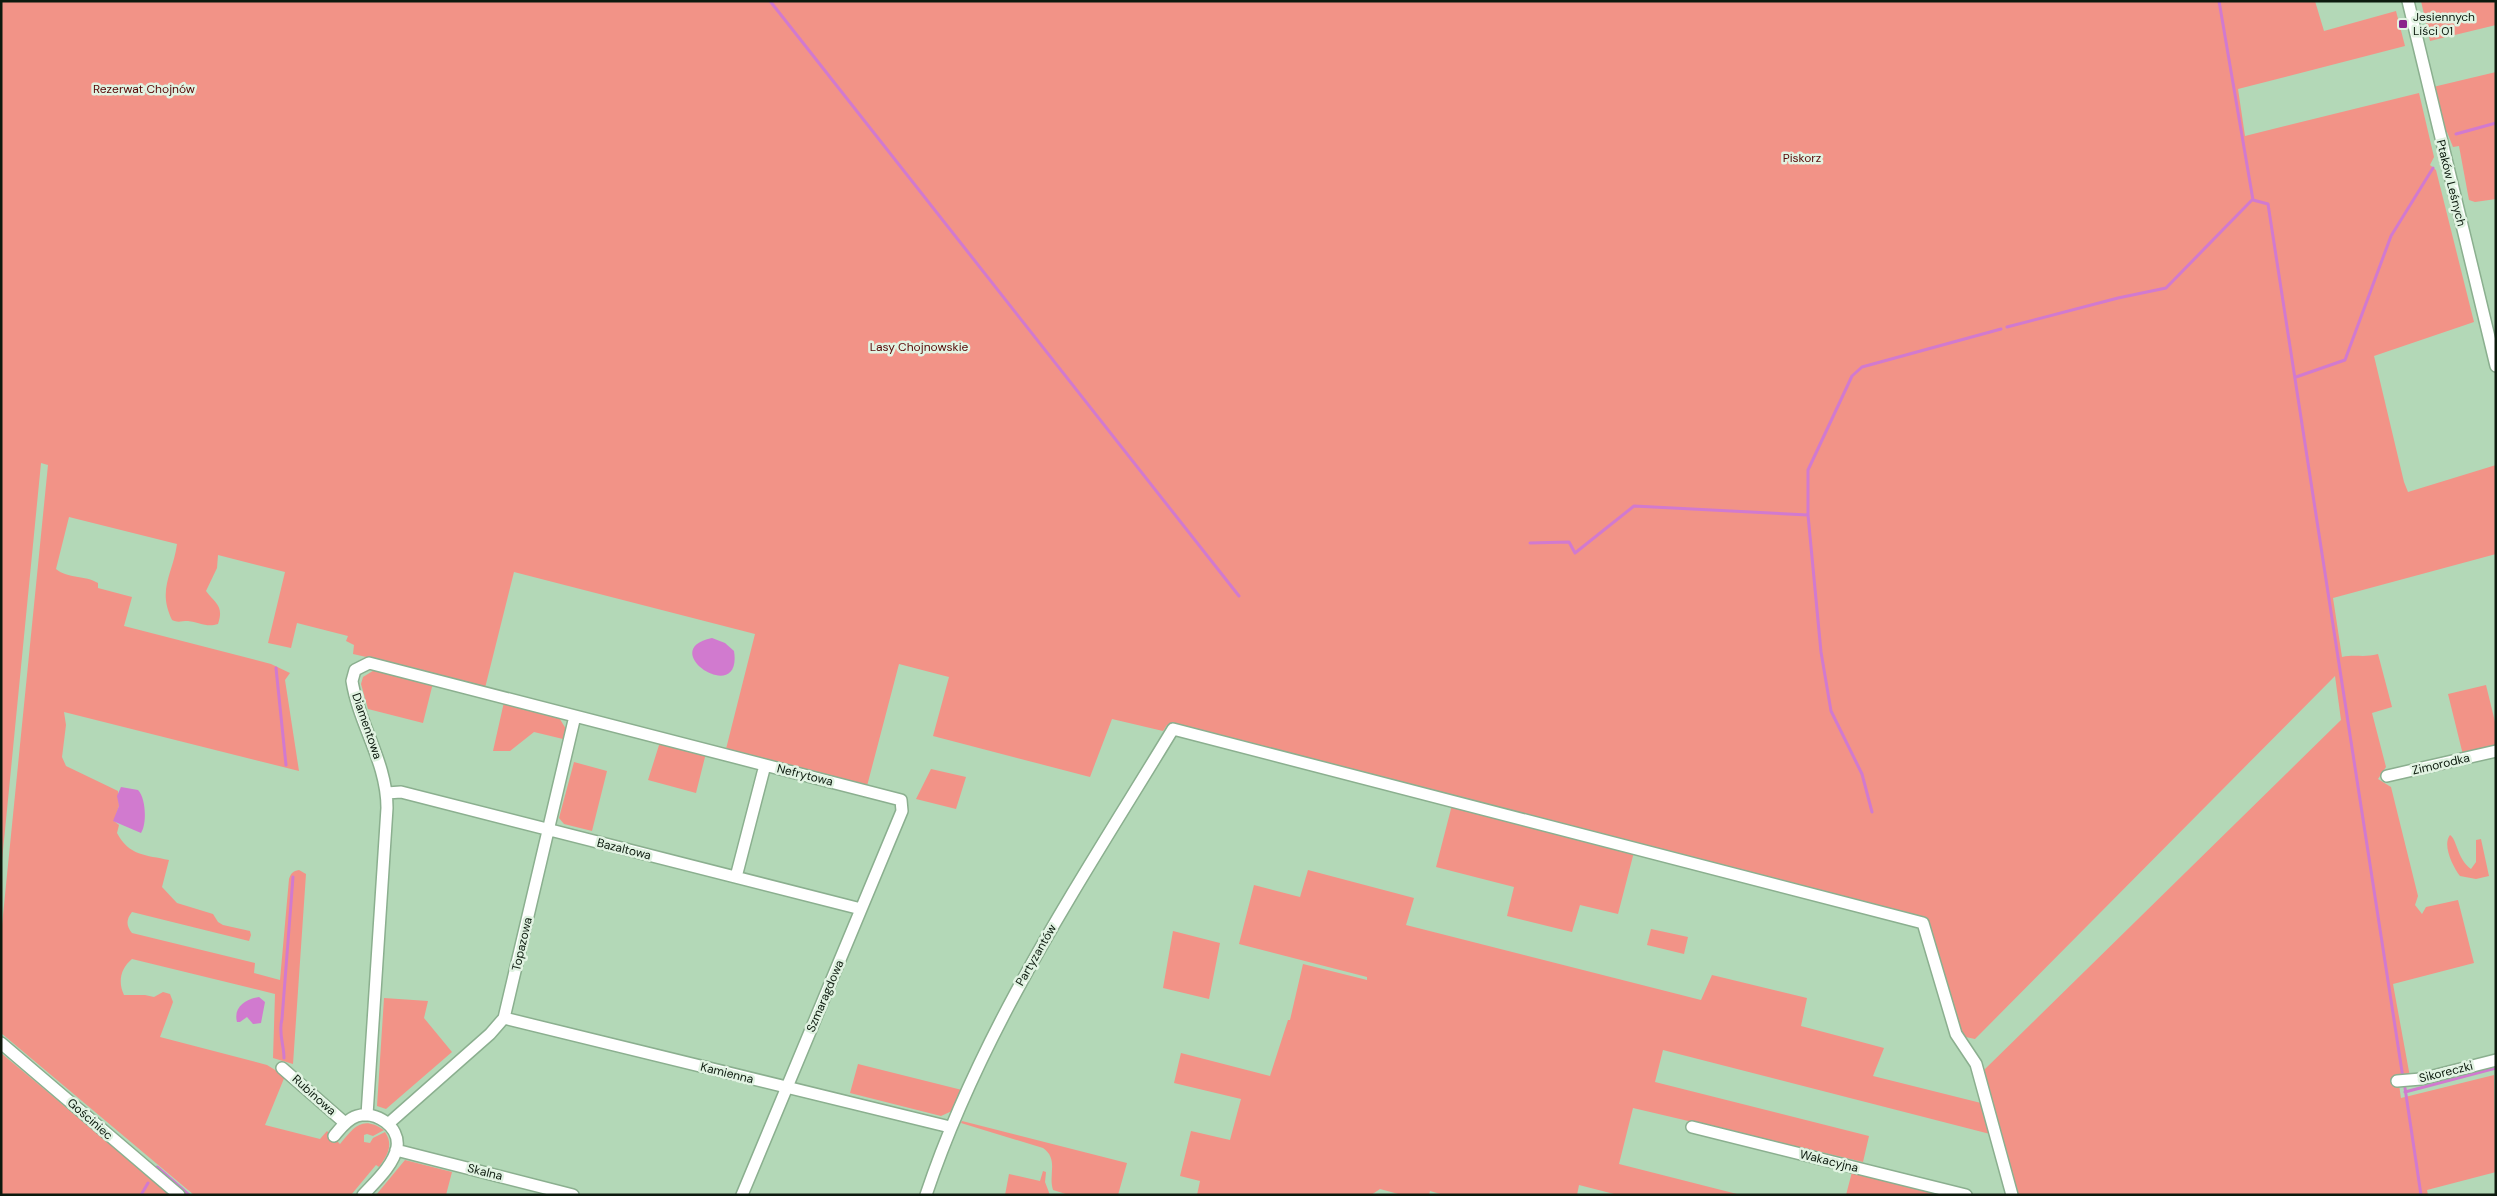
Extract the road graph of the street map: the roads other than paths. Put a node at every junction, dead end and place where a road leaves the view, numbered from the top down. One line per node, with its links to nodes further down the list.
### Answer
1 (2408, 1): 2 (street, Ptaków Leśnych)
2 (2496, 366)
3 (575, 716): 5 (street, Diamentowa); 7 (street, Diamentowa); 9 (street, Topazowa)
4 (2496, 751): 6 (street, Zimorodka)
5 (765, 765): 8 (street, Nefrytowa); 10 (street, Nefrytowa)
6 (2387, 776)
7 (387, 793): 9 (street, Bazaltowa); 18 (street, Diamentowa)
8 (899, 798): 11 (street, Szmaragdowa)
9 (549, 830): 10 (street, Bazaltowa); 12 (street, Topazowa)
10 (736, 877): 11 (street, Bazaltowa)
11 (861, 909): 17 (street, Szmaragdowa)
12 (504, 1018): 17 (street, Kamienna); 20 (street, Topazowa)
13 (1, 1043): 25 (street, Gościniec)
14 (2496, 1060): 16 (street, Sikoreczki)
15 (282, 1068): 19 (street, Rubinowa)
16 (2397, 1081)
17 (786, 1088): 21 (street, Kamienna); 28 (street, Szmaragdowa)
18 (367, 1115): 19 (street); 20 (street)
19 (345, 1123): 23 (street)
20 (388, 1124): 24 (street)
21 (950, 1127): 29 (street, Partyzantów); 31 (street, Partyzantów)
22 (1692, 1127): 30 (street, Wakacyjna)
23 (334, 1136)
24 (396, 1150): 26 (street); 27 (street, Skalna)
25 (179, 1195)
26 (363, 1195)
27 (573, 1195)
28 (742, 1195)
29 (926, 1195)
30 (1966, 1195)
31 (2012, 1195)

